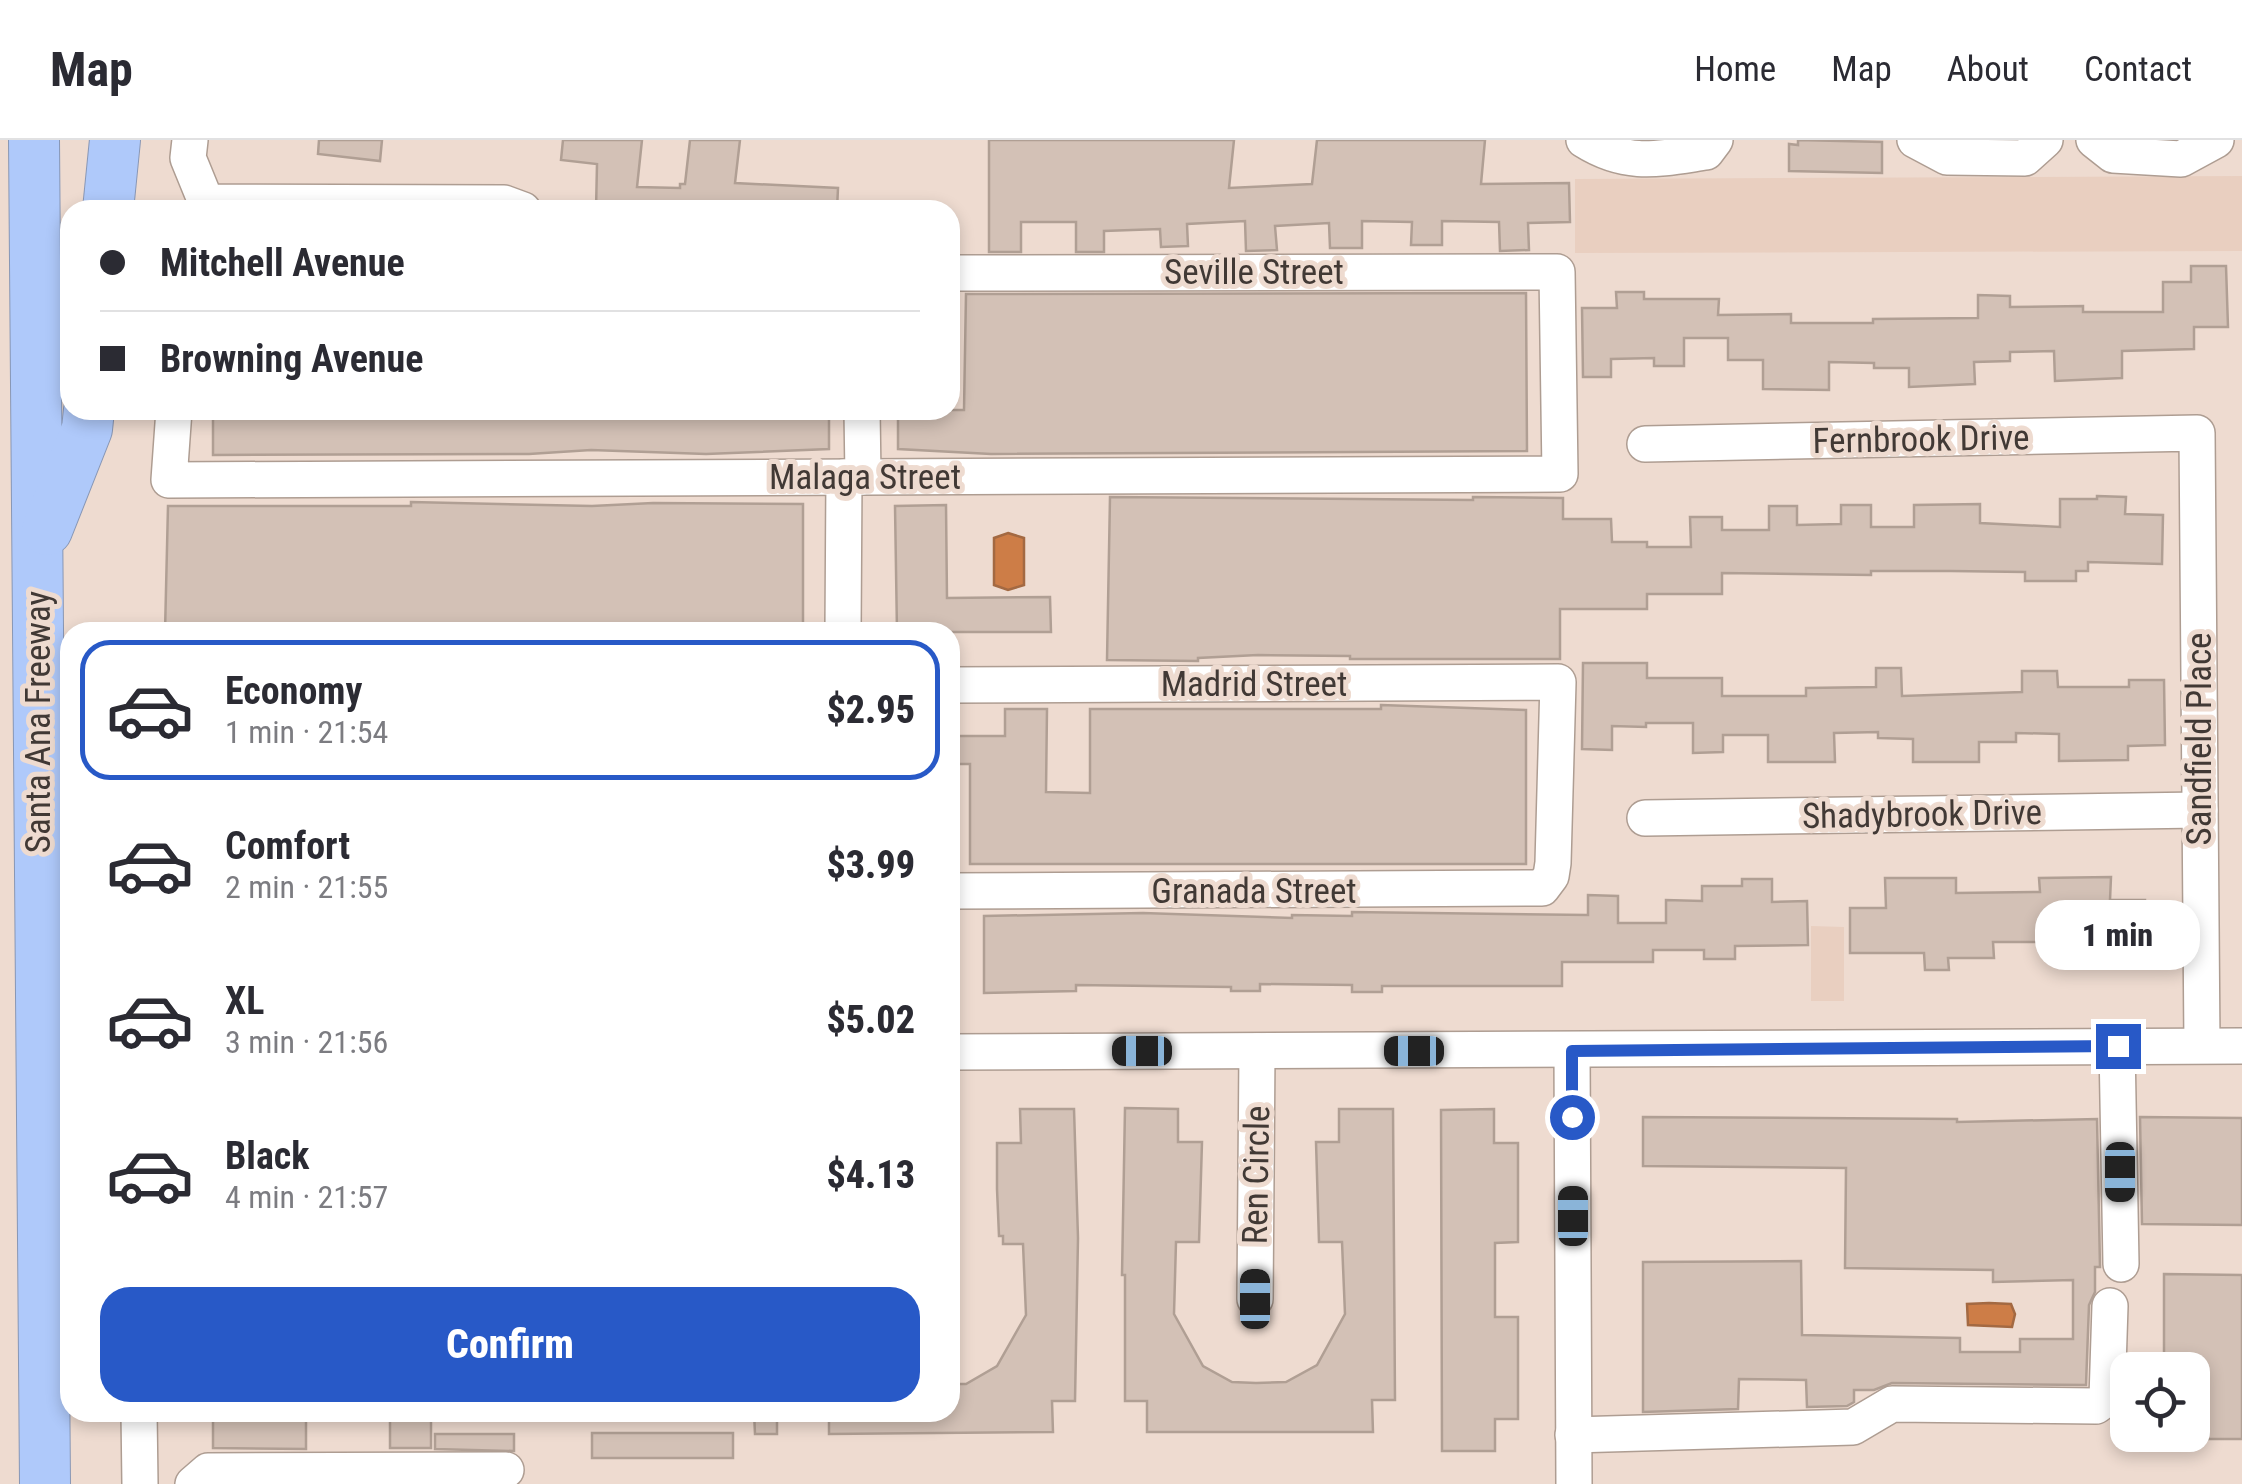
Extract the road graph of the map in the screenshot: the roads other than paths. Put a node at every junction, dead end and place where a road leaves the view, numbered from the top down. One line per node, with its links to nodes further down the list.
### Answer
1 (34, 140): 20 (highway, Santa Ana Freeway)
2 (115, 140): 10 (highway)
3 (190, 140): 11 (street)
4 (1584, 140): 5 (street)
5 (1715, 140)
6 (1914, 140): 7 (street)
7 (2045, 140)
8 (2094, 140): 9 (street)
9 (2216, 140)
10 (109, 200)
11 (205, 200)
12 (960, 273): 18 (street, Seville Street)
13 (88, 420): 20 (highway)
14 (173, 420): 19 (street, Malaga Street)
15 (861, 420): 19 (street)
16 (2197, 433): 17 (street, Fernbrook Drive); 23 (street, Sandfield Place)
17 (1644, 444)
18 (1560, 474): 19 (street, Malaga Street)
19 (853, 477): 21 (street)
20 (38, 553): 40 (highway, Santa Ana Freeway)
21 (844, 622)
22 (960, 685): 25 (street, Madrid Street)
23 (2200, 810): 24 (street, Shadybrook Drive); 27 (street, Sandfield Place)
24 (1645, 818)
25 (1551, 876): 26 (street, Granada Street)
26 (960, 891)
27 (2202, 1045): 28 (street); 29 (street)
28 (2118, 1046): 31 (street); 33 (street)
29 (2242, 1046)
30 (1257, 1051): 31 (street); 32 (street); 34 (street, Ren Circle)
31 (1572, 1051): 37 (street)
32 (960, 1052)
33 (2121, 1264)
34 (1255, 1299)
35 (2110, 1306): 37 (street)
36 (139, 1422): 41 (street)
37 (1574, 1436): 42 (street)
38 (506, 1470): 39 (street)
39 (200, 1477)
40 (45, 1484)
41 (140, 1484)
42 (1574, 1484)

